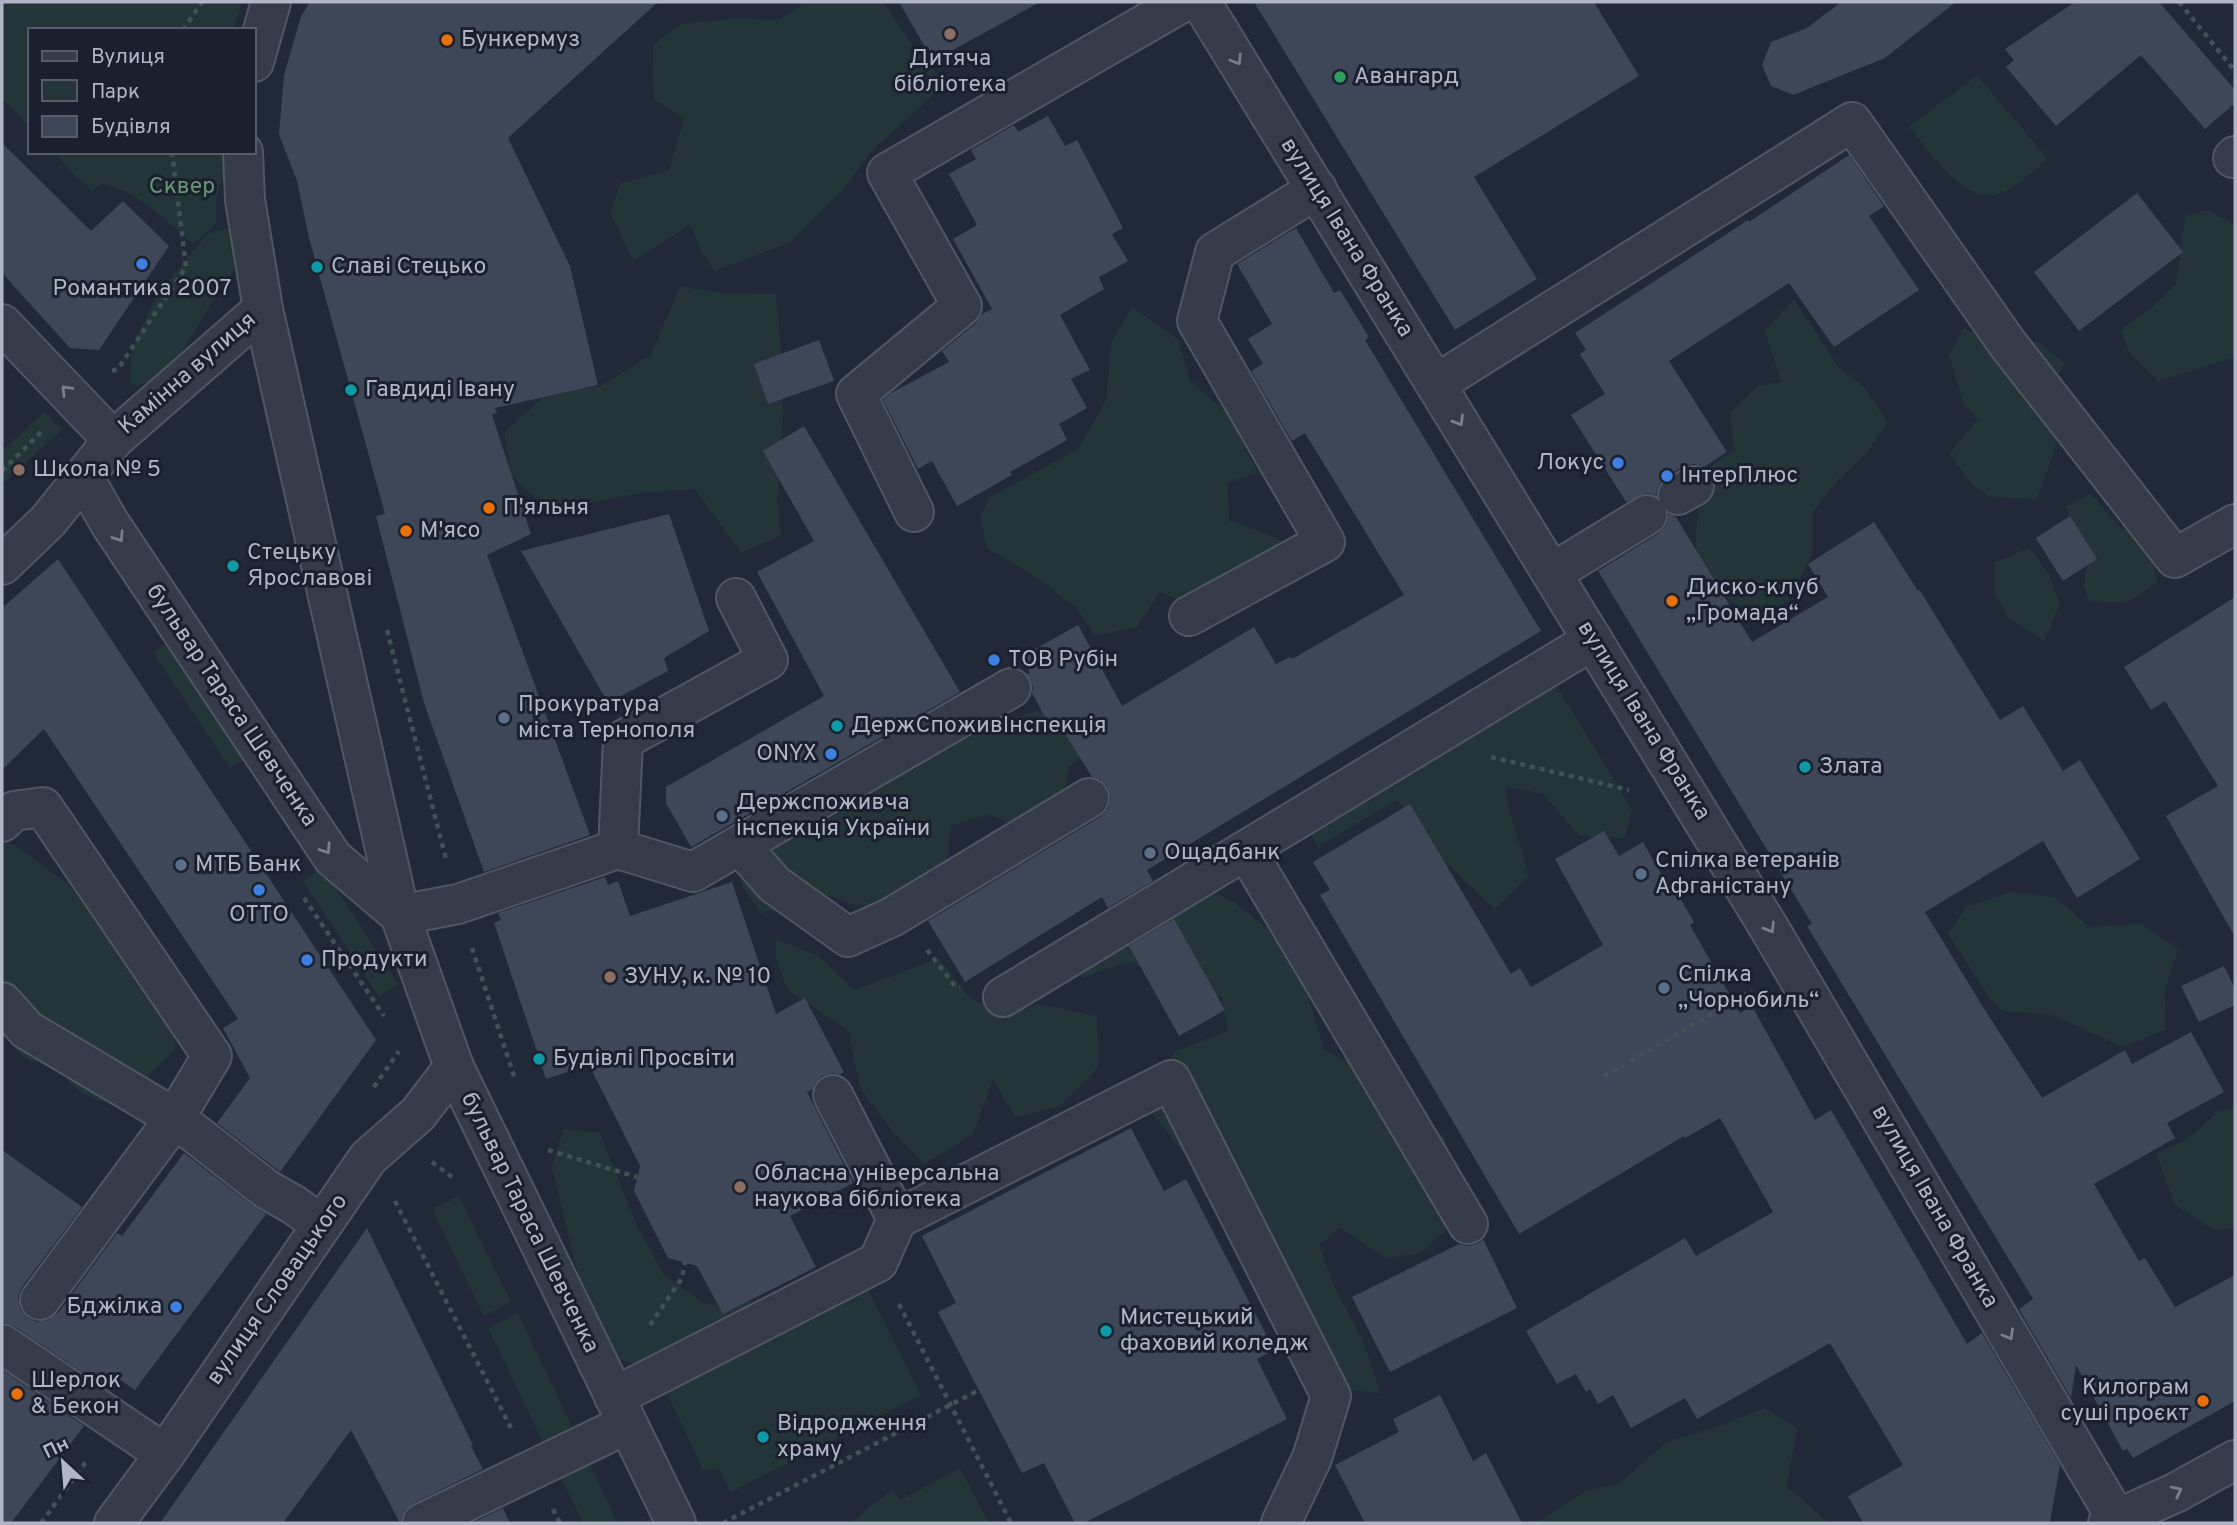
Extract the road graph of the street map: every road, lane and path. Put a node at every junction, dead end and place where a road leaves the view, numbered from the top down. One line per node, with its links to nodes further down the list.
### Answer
1 (202, 2): 6 (path)
2 (271, 2): 7 (street)
3 (1183, 2): 21 (street)
4 (1201, 2): 11 (street, вулиця Івана Франка, one-way to 11)
5 (2179, 2): 8 (path)
6 (184, 28)
7 (256, 55)
8 (2235, 71)
9 (172, 154): 14 (path)
10 (243, 154): 12 (street, бульвар Тараса Шевченка)
11 (1317, 189): 15 (street, вулиця Івана Франка); 26 (street)
12 (263, 309): 17 (street, Камінна вулиця); 39 (street, бульвар Тараса Шевченка)
13 (2, 324): 17 (street, one-way to 13)
14 (109, 371)
15 (1436, 384): 22 (street); 24 (street, вулиця Івана Франка, one-way to 24)
16 (45, 429): 18 (path)
17 (113, 440): 19 (street, Камінна вулиця)
18 (3, 468)
19 (85, 478): 23 (street, Камінна вулиця); 39 (street, бульвар Тараса Шевченка, one-way to 39)
20 (1673, 499): 24 (street)
21 (914, 512)
22 (2235, 524)
23 (2, 565)
24 (1552, 573): 28 (street, вулиця Івана Франка)
25 (736, 598): 35 (street)
26 (1189, 616)
27 (385, 624): 37 (path)
28 (1593, 640): 30 (street); 40 (street, вулиця Івана Франка, one-way to 40)
29 (1011, 688): 34 (street)
30 (1426, 741): 31 (path); 36 (street)
31 (1637, 791)
32 (1089, 798): 38 (street)
33 (2, 822): 47 (street)
34 (741, 846): 35 (street); 38 (street)
35 (618, 849): 37 (street)
36 (1246, 850): 41 (street); 52 (street)
37 (458, 904): 39 (street); 45 (path)
38 (898, 913): 41 (path)
39 (400, 915): 43 (street, бульвар Тараса Шевченка)
40 (1793, 967): 44 (path); 66 (street, вулиця Івана Франка, one-way to 66)
41 (1003, 997)
42 (2, 1002): 47 (street)
43 (454, 1068): 53 (street, вулиця Словацького); 59 (street, бульвар Тараса Шевченка)
44 (1604, 1076)
45 (515, 1080)
46 (833, 1095): 51 (street)
47 (175, 1118): 53 (street); 56 (street)
48 (545, 1160): 49 (path)
49 (637, 1177)
50 (393, 1196): 64 (path)
51 (897, 1219): 55 (street); 73 (street)
52 (1468, 1224)
53 (322, 1225): 62 (street, вулиця Словацького)
54 (685, 1262): 59 (path)
55 (878, 1262): 59 (street); 60 (path)
56 (40, 1300)
57 (2, 1344): 61 (street)
58 (979, 1390): 60 (path)
59 (626, 1402): 64 (street); 70 (street, бульвар Тараса Шевченка)
60 (950, 1405): 71 (path); 72 (path)
61 (116, 1421): 62 (street); 67 (path)
62 (165, 1454): 65 (street, вулиця Словацького)
63 (2235, 1460): 66 (street, one-way to 63)
64 (532, 1469): 68 (street); 69 (path)
65 (122, 1520)
66 (2115, 1522)
67 (41, 1523)
68 (422, 1523)
69 (559, 1523)
70 (676, 1523)
71 (723, 1523)
72 (1011, 1523)
73 (1281, 1523)

